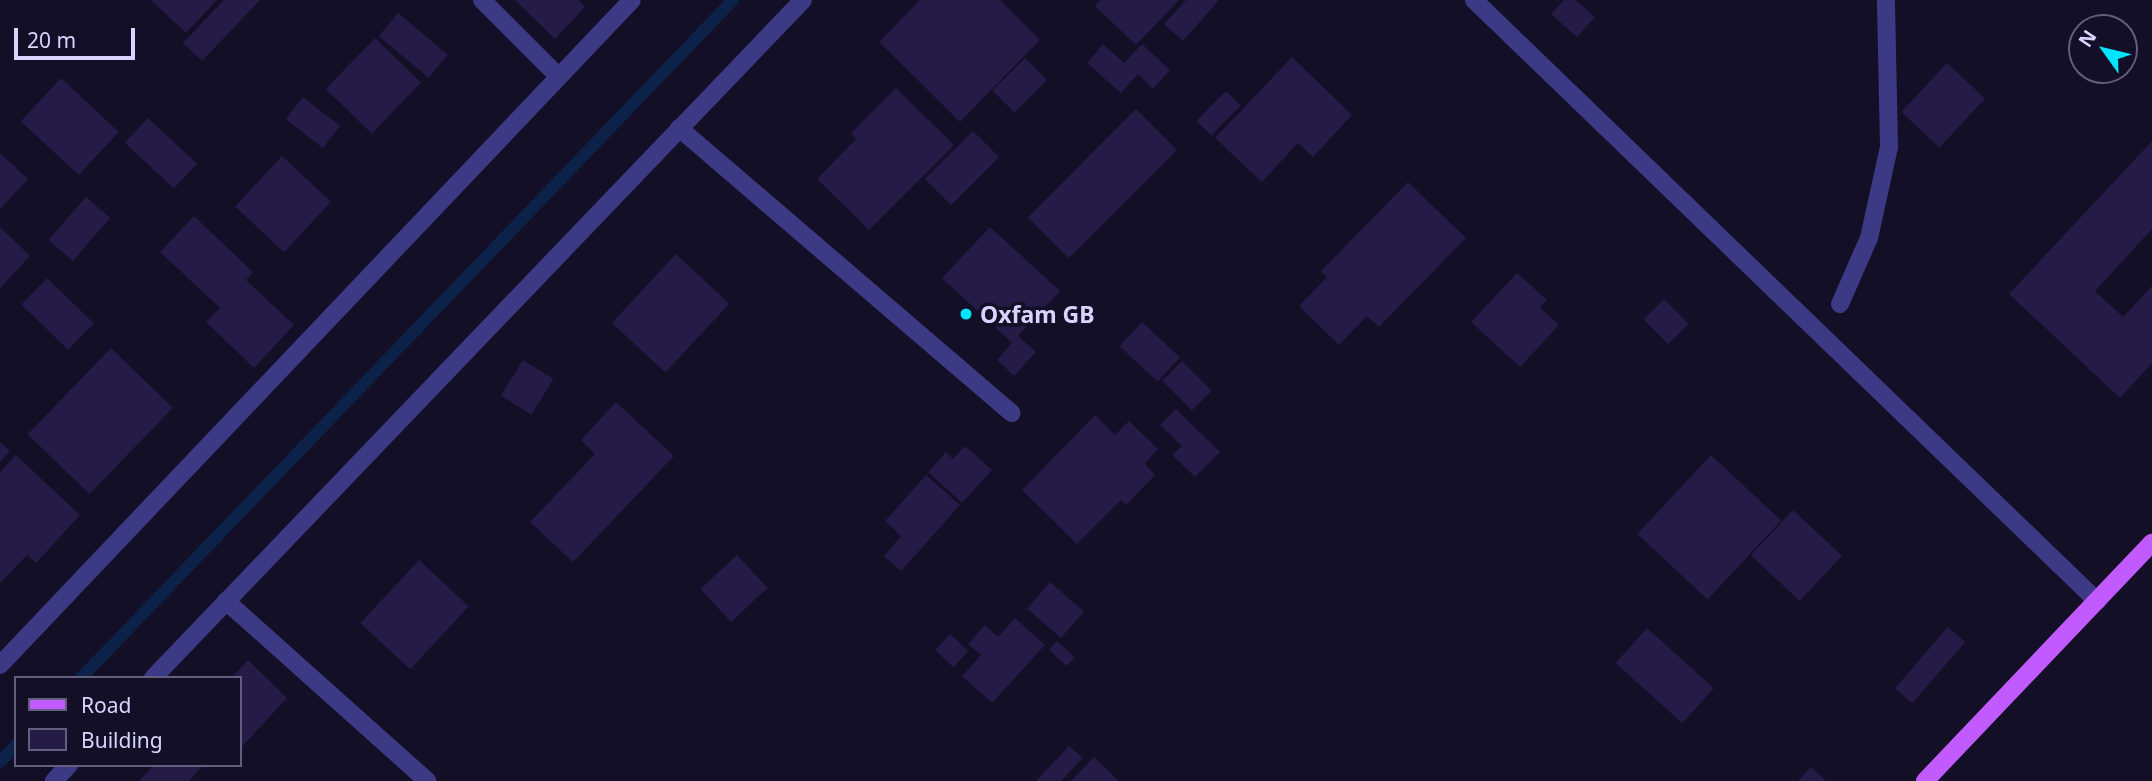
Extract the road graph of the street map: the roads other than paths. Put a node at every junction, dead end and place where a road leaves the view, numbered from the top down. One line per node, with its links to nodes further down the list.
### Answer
1 (482, 0): 6 (street)
2 (632, 0): 6 (street)
3 (803, 0): 7 (street)
4 (1474, 0): 12 (street)
5 (1886, 0): 8 (street)
6 (558, 76): 13 (street)
7 (679, 128): 9 (street); 11 (street)
8 (1840, 304)
9 (1011, 413)
10 (2152, 543): 12 (main road)
11 (226, 601): 14 (street); 17 (street)
12 (2097, 601): 18 (main road)
13 (0, 665)
14 (155, 676)
15 (67, 767): 16 (street)
16 (54, 781)
17 (427, 781)
18 (1925, 781)

